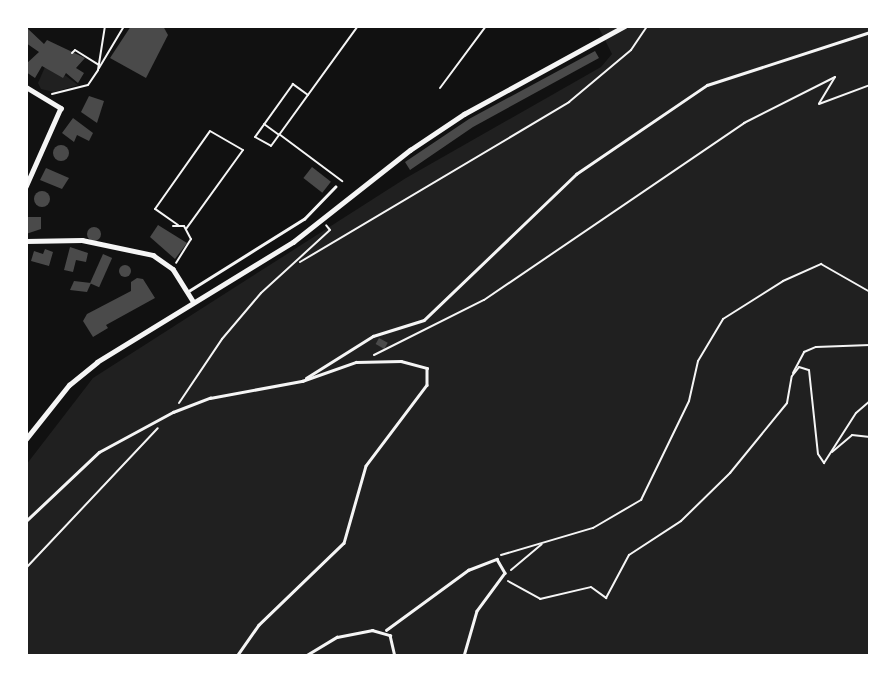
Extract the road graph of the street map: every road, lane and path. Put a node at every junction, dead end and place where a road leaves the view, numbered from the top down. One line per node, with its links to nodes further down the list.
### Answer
1 (105, 26): 9 (path)
2 (124, 26): 10 (path)
3 (358, 26): 14 (path)
4 (486, 26): 13 (path)
5 (625, 26): 21 (street)
6 (647, 26): 26 (path)
7 (870, 32): 34 (lane)
8 (72, 53): 9 (path)
9 (99, 65): 10 (path)
10 (98, 70): 15 (path)
11 (870, 85): 32 (path)
12 (26, 87): 15 (street)
13 (440, 88)
14 (308, 95): 16 (path); 17 (path)
15 (44, 96): 19 (street)
16 (264, 124): 17 (path); 17 (path)
17 (279, 134): 18 (path)
18 (342, 182)
19 (26, 187)
20 (335, 187): 28 (lane)
21 (323, 220): 26 (path); 30 (street)
22 (173, 226): 23 (path)
23 (178, 226): 24 (path); 24 (path)
24 (186, 229): 27 (path)
25 (26, 240): 27 (street)
26 (298, 263): 36 (path)
27 (173, 269): 28 (street)
28 (187, 292): 30 (street)
29 (870, 292): 42 (path)
30 (193, 301): 39 (street)
31 (870, 346): 33 (path)
32 (372, 356)
33 (792, 376): 40 (path); 45 (path)
34 (302, 381): 36 (lane); 47 (lane)
35 (870, 401): 40 (path)
36 (174, 412): 41 (lane)
37 (160, 426): 44 (path)
38 (870, 437): 40 (path)
39 (26, 439)
40 (827, 459)
41 (26, 521)
42 (542, 544): 43 (path); 45 (path)
43 (489, 560): 45 (lane); 46 (lane)
44 (26, 568)
45 (503, 577): 50 (lane)
46 (386, 630): 48 (lane); 49 (lane)
47 (237, 656)
48 (305, 656)
49 (395, 656)
50 (464, 656)

